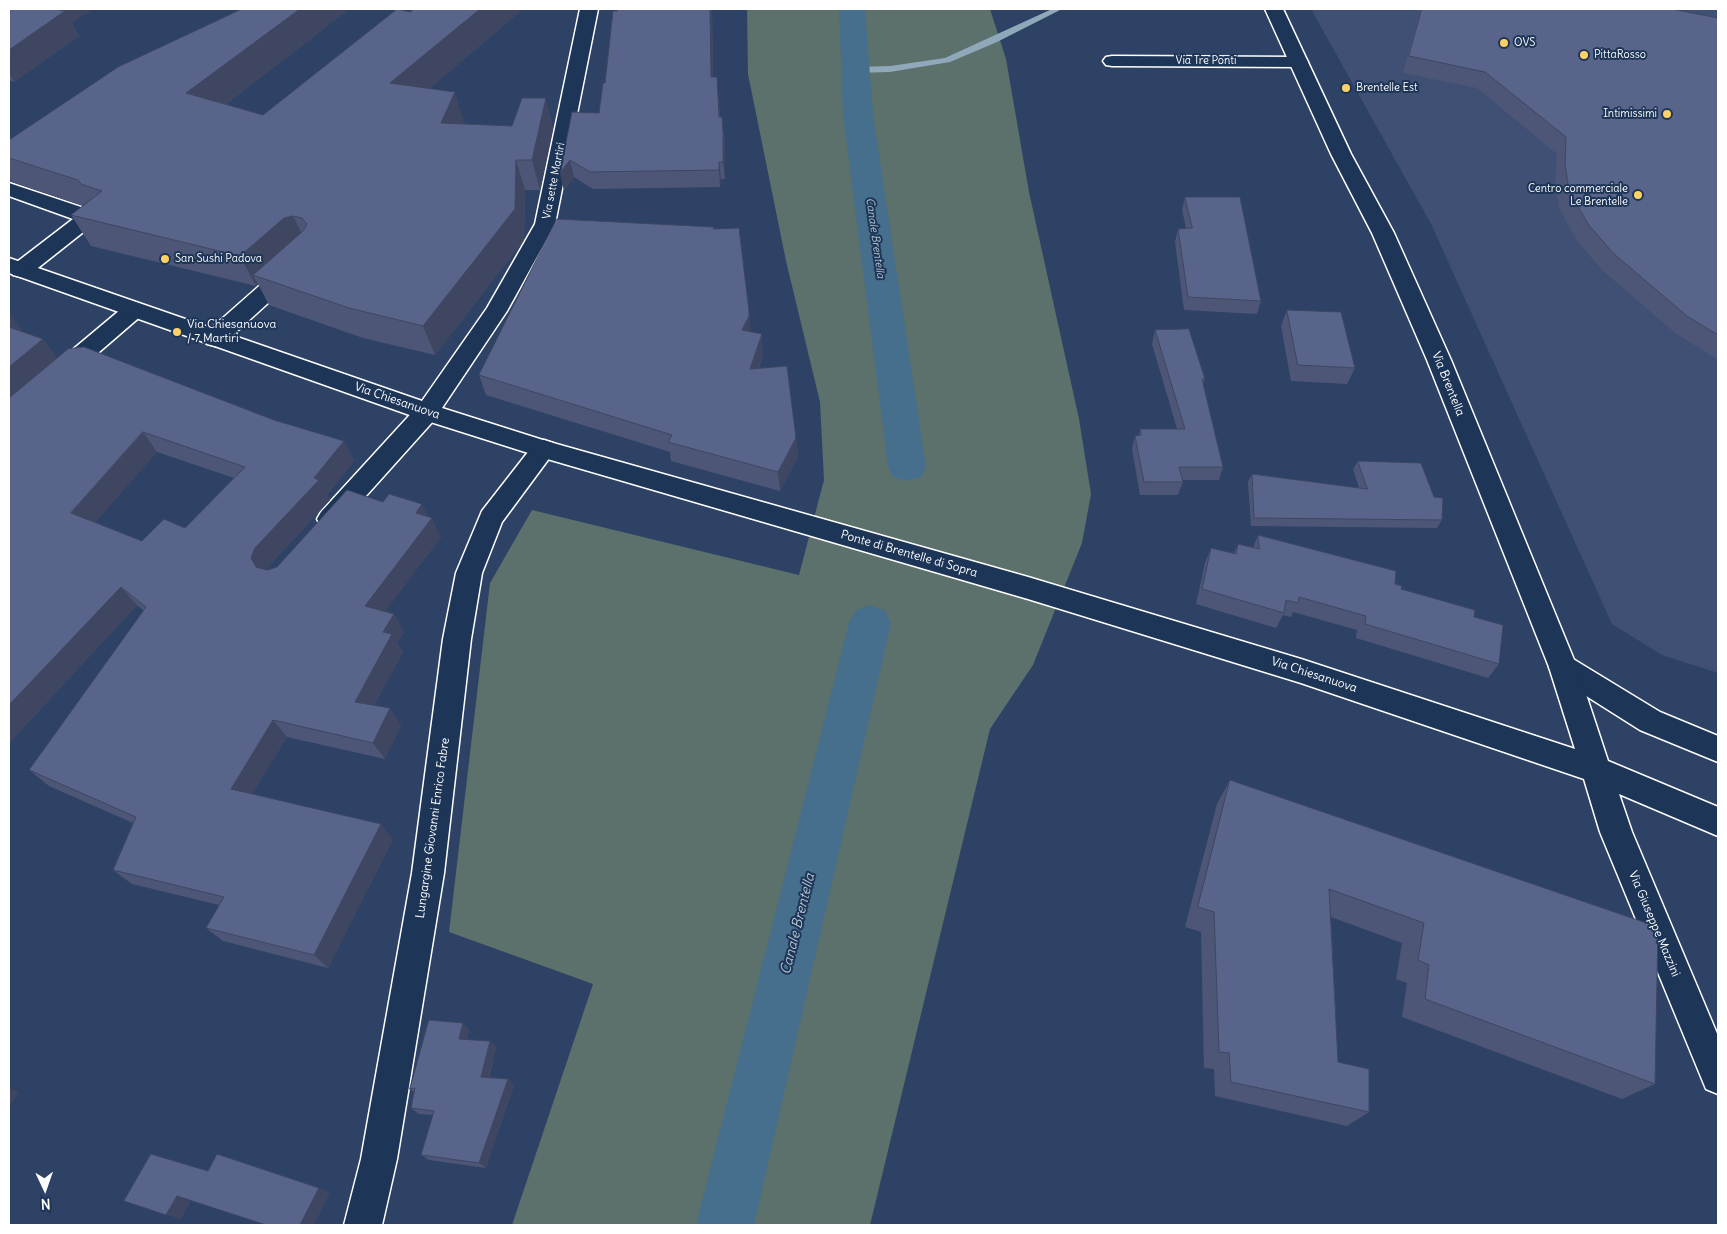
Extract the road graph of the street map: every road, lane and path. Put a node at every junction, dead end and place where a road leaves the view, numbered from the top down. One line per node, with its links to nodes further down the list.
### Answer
1 (589, 9): 10 (main road, Via sette Martiri)
2 (1274, 9): 4 (main road, Via Brentella)
3 (1112, 61): 4 (main road, Via Tre Ponti)
4 (1299, 62): 16 (main road, Via Brentella)
5 (9, 190): 7 (main road)
6 (308, 255): 9 (main road)
7 (15, 267): 8 (main road, Via Chiesanuova)
8 (134, 310): 9 (main road, Via Chiesanuova); 11 (main road)
9 (215, 338): 10 (main road, Via Chiesanuova)
10 (427, 412): 12 (main road, Via Chiesanuova); 14 (main road, Via sette Martiri)
11 (9, 416)
12 (544, 448): 13 (main road, Via Chiesanuova); 21 (main road, Lungargine Giovanni Enrico Fabre)
13 (802, 524): 15 (main road, Ponte di Brentelle di Sopra)
14 (317, 533)
15 (1028, 588): 18 (main road, Via Chiesanuova)
16 (1563, 667): 17 (main road); 18 (main road, Via Brentella)
17 (1718, 749)
18 (1597, 770): 19 (main road, Via Chiesanuova); 20 (main road, Via Giuseppe Mazzini)
19 (1718, 822)
20 (1718, 1077)
21 (363, 1225)

